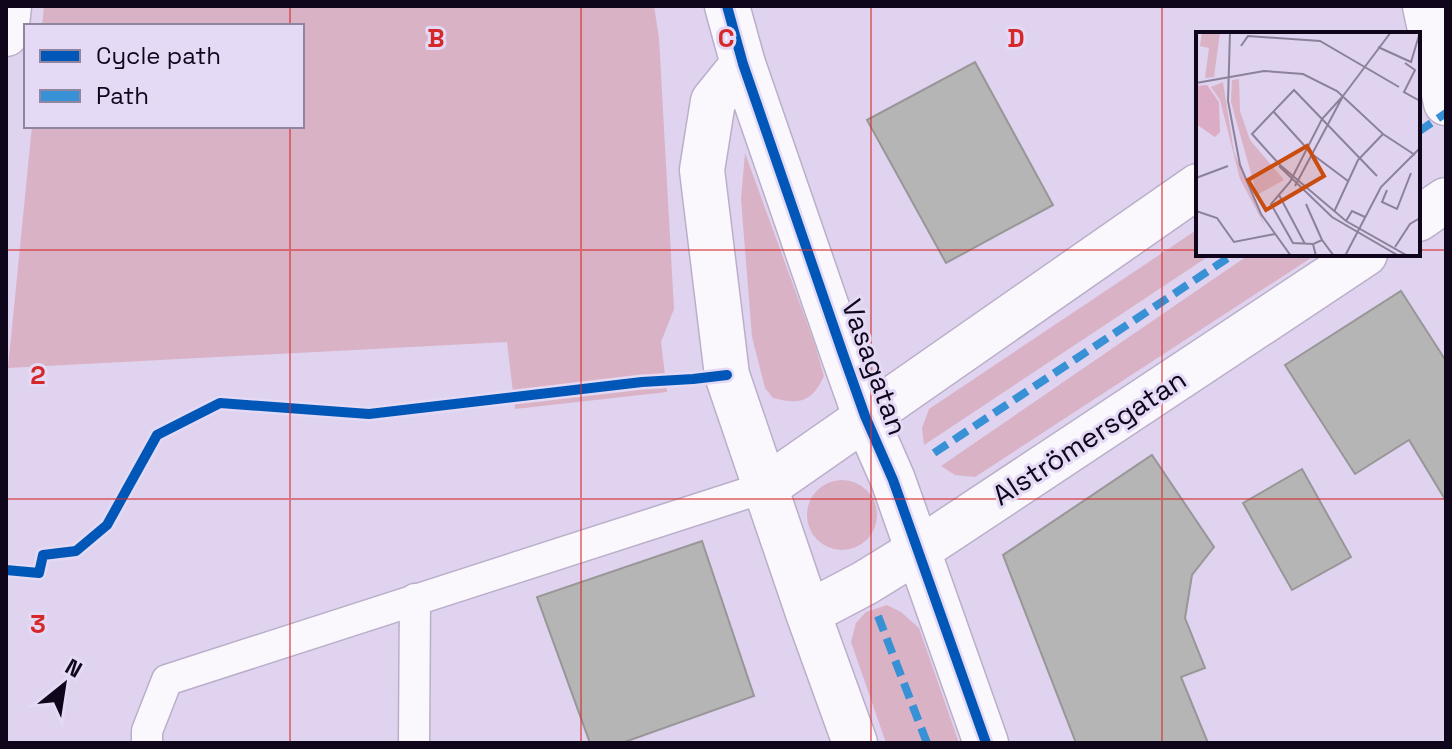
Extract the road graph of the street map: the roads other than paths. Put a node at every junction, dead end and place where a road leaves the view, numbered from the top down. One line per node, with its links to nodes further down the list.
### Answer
1 (9, 6): 4 (street)
2 (727, 6): 5 (street, Vasagatan)
3 (1430, 20): 6 (street)
4 (6, 34)
5 (743, 64): 11 (street, Vasagatan); 12 (street)
6 (1446, 103)
7 (1196, 187): 11 (street)
8 (1446, 200): 9 (street)
9 (1420, 218)
10 (1362, 256): 13 (street, Alströmersgatan)
11 (865, 416): 12 (street); 13 (street, Vasagatan)
12 (766, 487): 14 (lane); 15 (street)
13 (917, 551): 15 (street, Alströmersgatan); 19 (street, Vasagatan)
14 (415, 599): 16 (lane); 17 (lane)
15 (808, 613): 18 (street)
16 (417, 742)
17 (147, 743)
18 (855, 743)
19 (986, 743)

